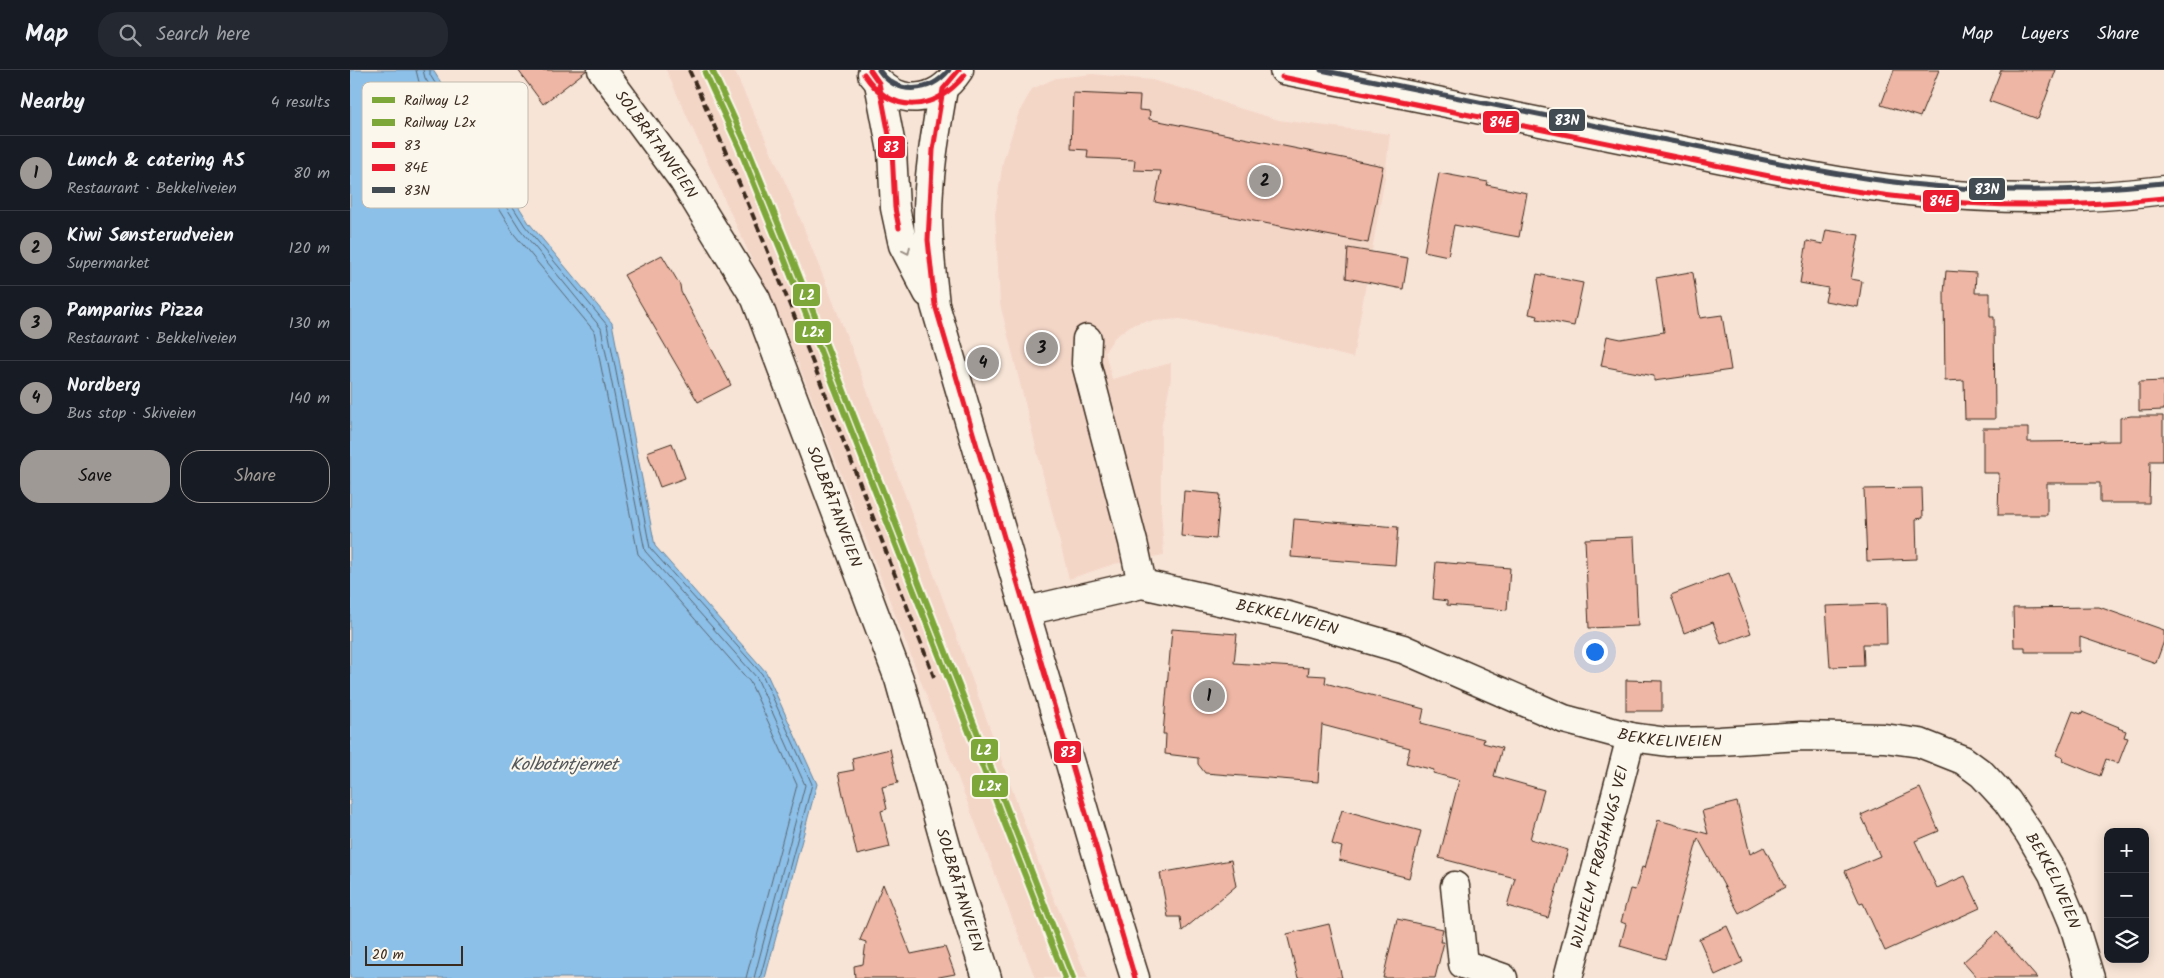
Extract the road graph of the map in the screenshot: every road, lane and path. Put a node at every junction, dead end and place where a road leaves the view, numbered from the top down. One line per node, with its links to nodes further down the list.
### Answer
1 (602, 70): 12 (street, SOLBRÅTANVEIEN)
2 (1301, 72): 5 (street)
3 (875, 76): 4 (street); 6 (street, one-way to 6)
4 (951, 79): 6 (street)
5 (2164, 190)
6 (935, 305): 9 (street)
7 (1087, 339): 8 (street)
8 (1142, 584): 9 (street, BEKKELIVEIEN); 10 (street, BEKKELIVEIEN)
9 (1026, 611): 13 (street)
10 (1631, 737): 15 (street, WILHELM FRØSHAUGS VEI); 16 (street, BEKKELIVEIEN)
11 (1455, 886): 14 (street)
12 (987, 978)
13 (1135, 978)
14 (1503, 978)
15 (1568, 978)
16 (2090, 978)

